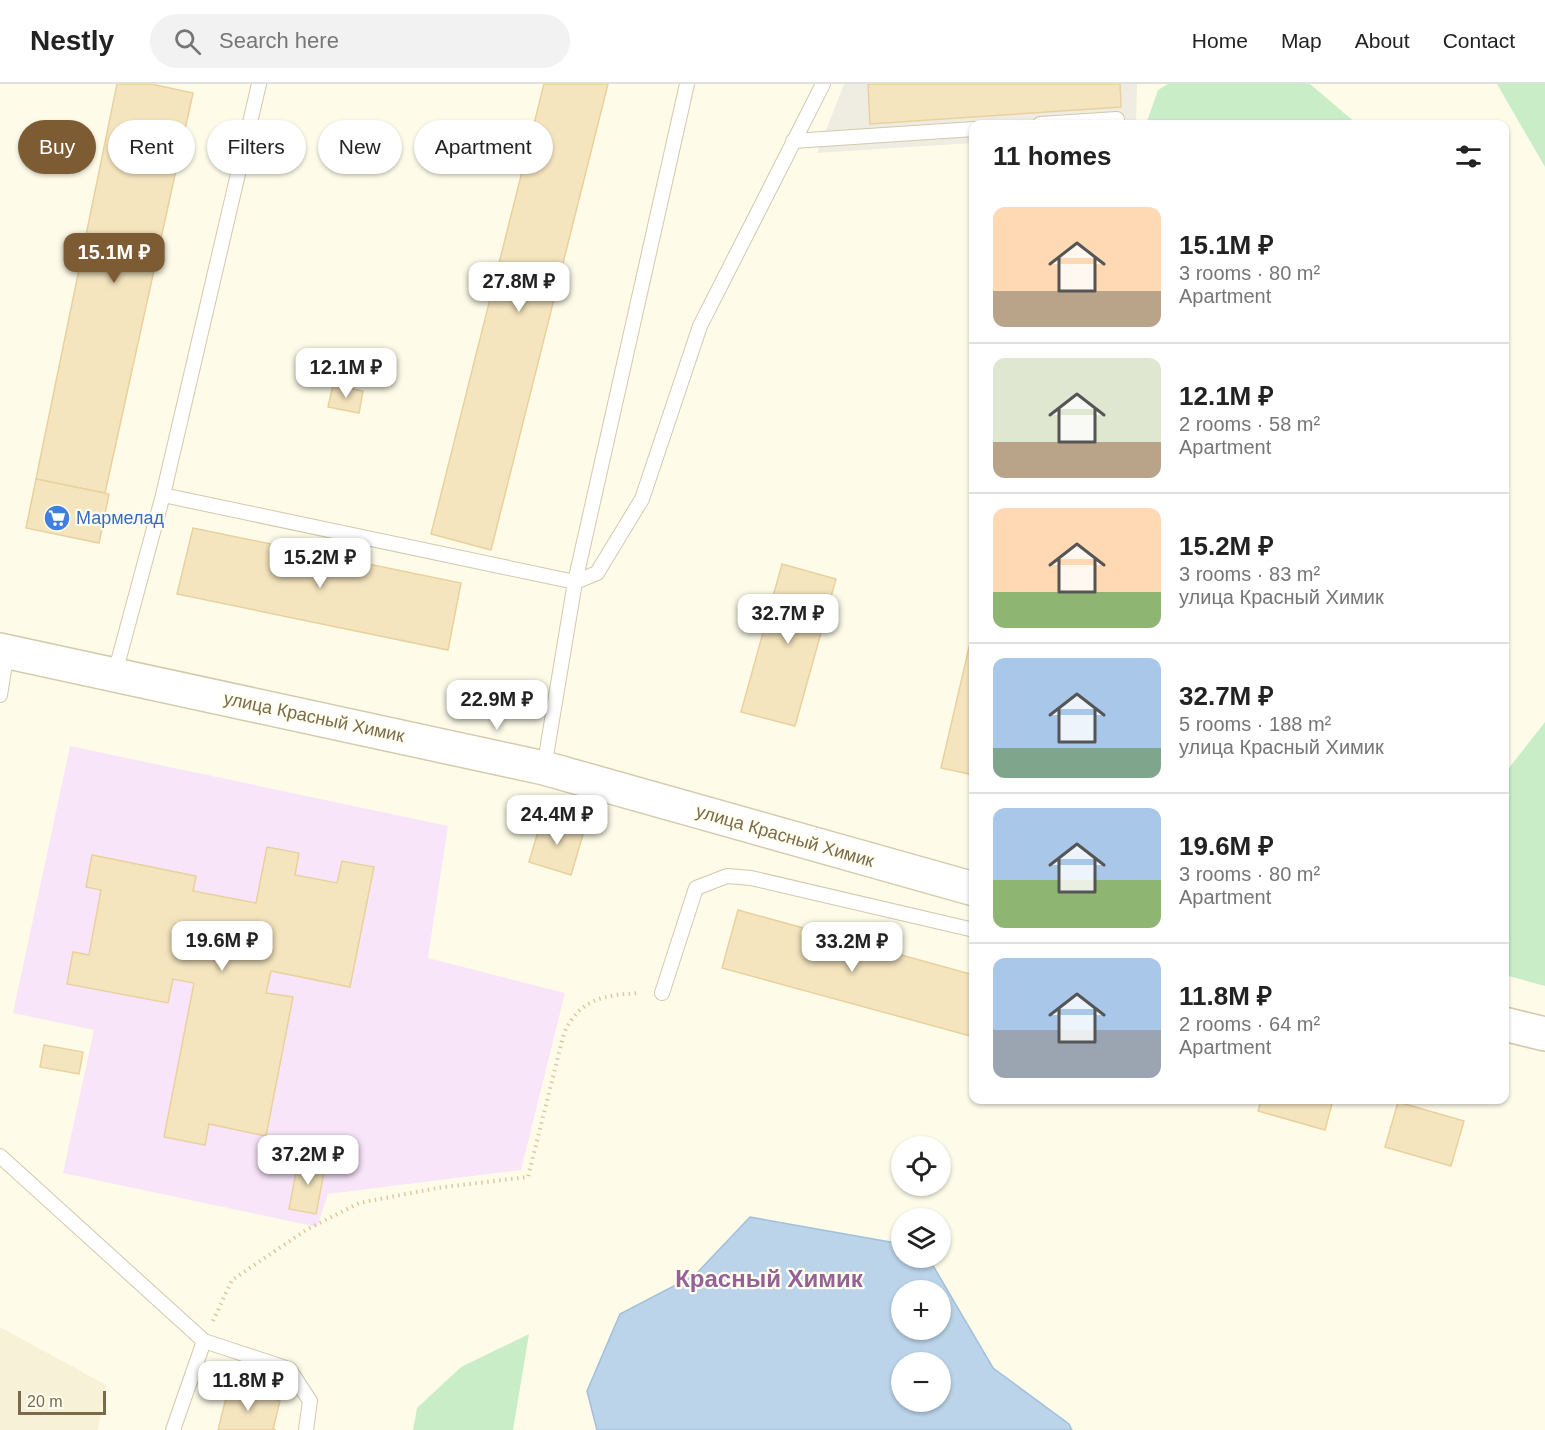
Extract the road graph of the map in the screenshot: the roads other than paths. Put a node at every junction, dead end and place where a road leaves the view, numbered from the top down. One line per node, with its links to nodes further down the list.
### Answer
1 (259, 84): 8 (lane)
2 (687, 84): 9 (lane)
3 (823, 84): 7 (lane)
4 (1117, 119): 5 (lane)
5 (1102, 120)
6 (969, 129): 7 (lane)
7 (793, 141): 9 (lane)
8 (163, 495): 9 (lane); 11 (lane)
9 (575, 582): 13 (lane)
10 (4, 651): 11 (street, улица Красный Химик); 12 (lane)
11 (115, 674): 13 (street, улица Красный Химик)
12 (0, 695)
13 (544, 768): 14 (street, улица Красный Химик)
14 (969, 888)
15 (969, 929): 16 (lane)
16 (662, 993)
17 (1509, 1025): 18 (street)
18 (1545, 1034)
19 (0, 1156): 20 (lane)
20 (204, 1341): 21 (lane); 22 (lane)
21 (173, 1430)
22 (306, 1430)

